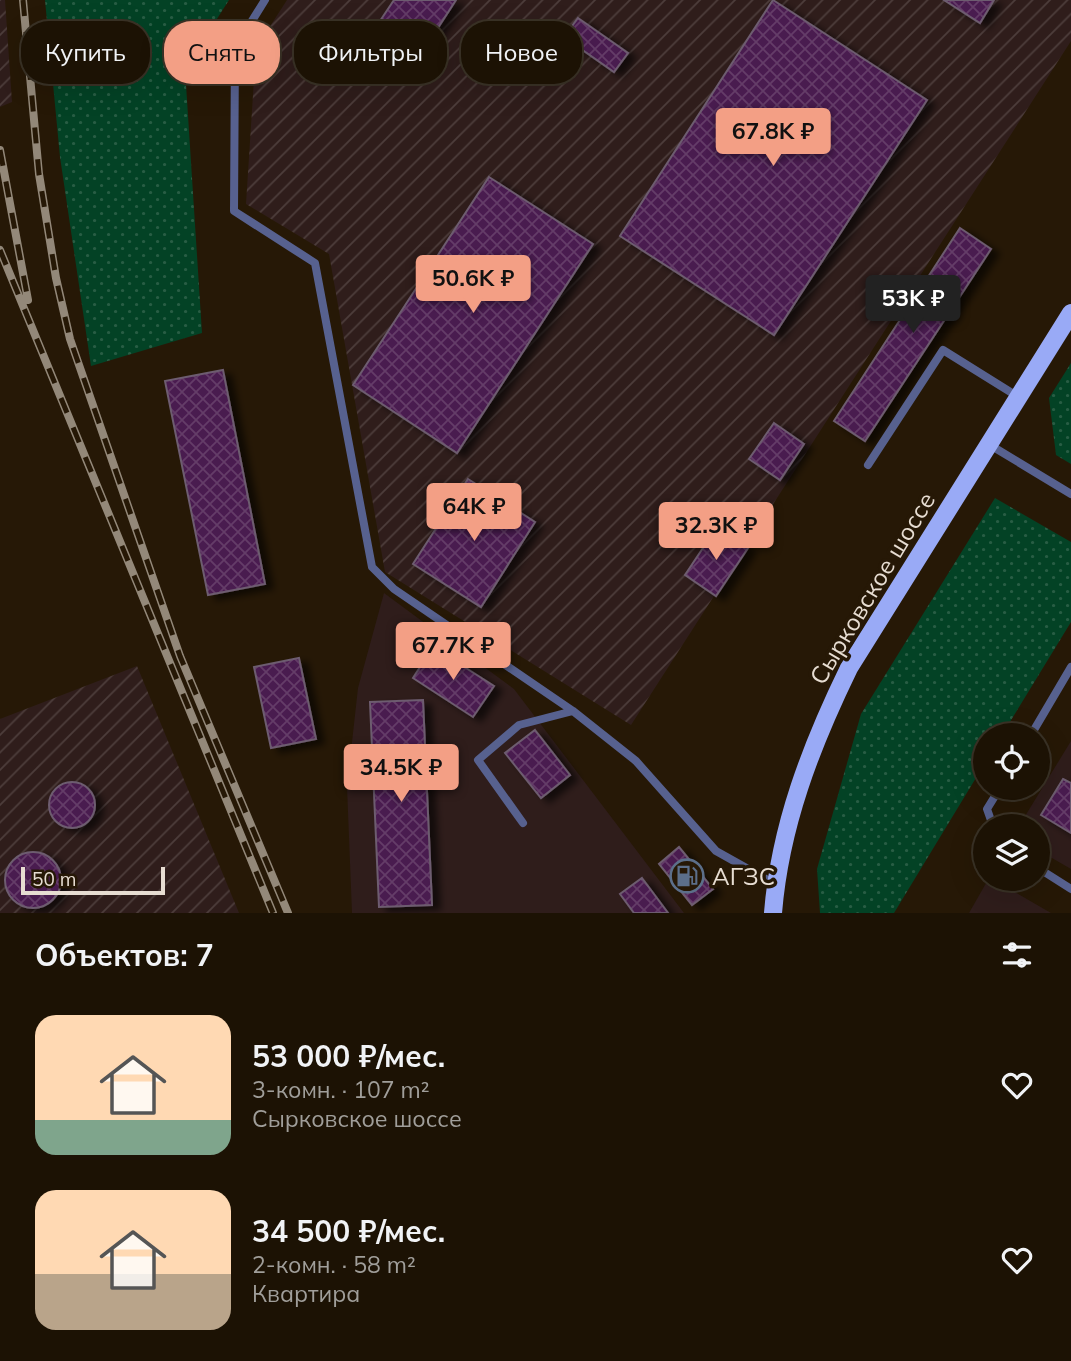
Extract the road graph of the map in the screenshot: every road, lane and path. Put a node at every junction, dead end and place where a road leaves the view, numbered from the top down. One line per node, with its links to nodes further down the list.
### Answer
1 (265, 0): 8 (lane)
2 (1071, 313): 3 (main road, Сырковское шоссе)
3 (1017, 397): 4 (main road, Сырковское шоссе); 5 (lane)
4 (987, 444): 6 (lane); 12 (main road, Сырковское шоссе)
5 (868, 465)
6 (1071, 494)
7 (1071, 667): 9 (lane)
8 (573, 711): 10 (lane); 12 (lane)
9 (1038, 723)
10 (523, 823)
11 (1050, 876): 13 (lane)
12 (775, 884): 14 (main road, Сырковское шоссе)
13 (1071, 889)
14 (772, 913)

